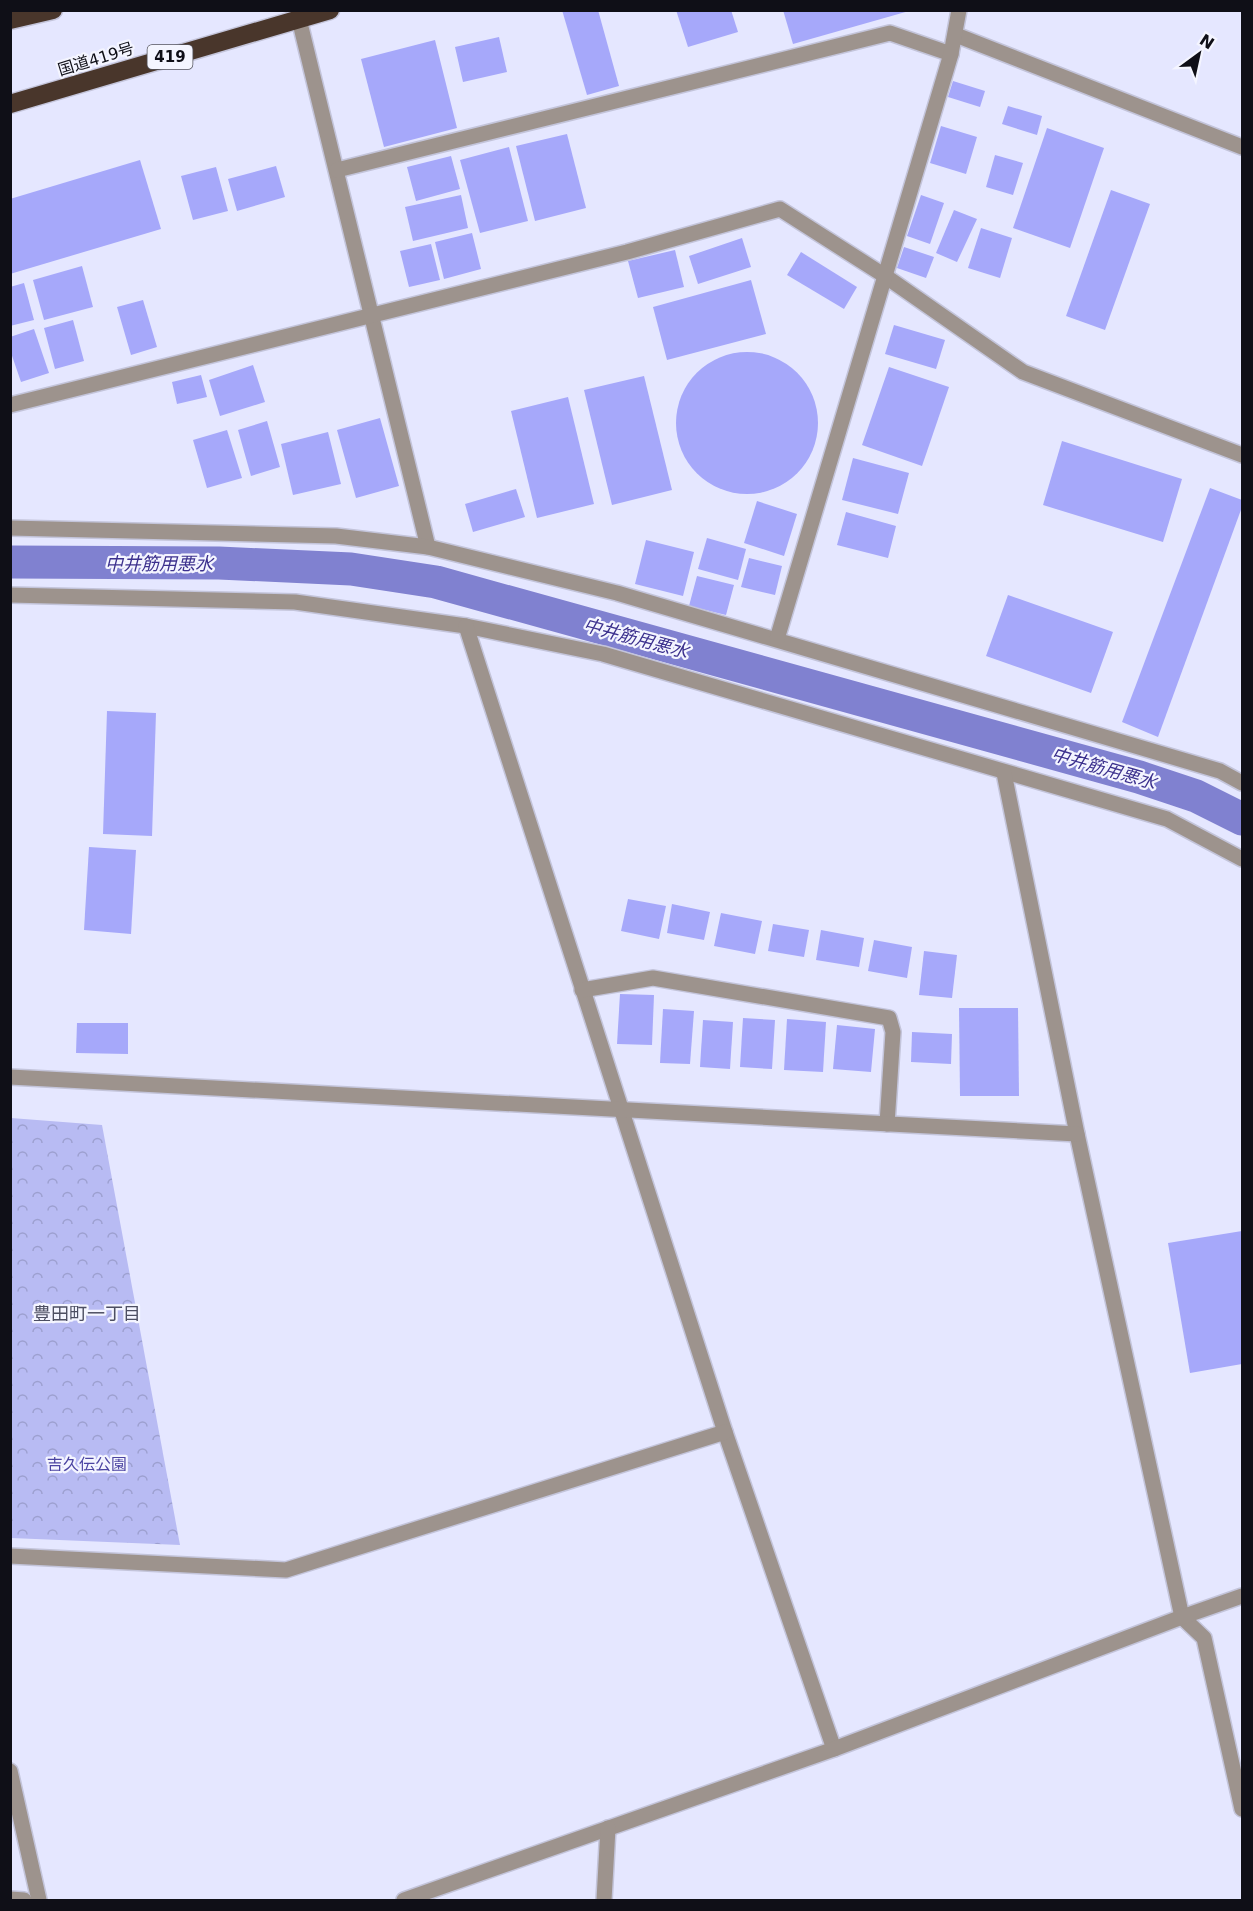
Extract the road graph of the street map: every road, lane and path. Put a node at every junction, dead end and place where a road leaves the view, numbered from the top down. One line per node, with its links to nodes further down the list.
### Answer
1 (53, 10): 5 (highway)
2 (330, 10): 4 (highway, 国道419号 / 419)
3 (959, 10): 6 (street)
4 (299, 19): 8 (highway, 国道419号 / 419); 10 (street)
5 (10, 20)
6 (956, 36): 7 (street); 9 (street)
7 (951, 54): 10 (street); 11 (street)
8 (10, 104)
9 (1242, 147)
10 (337, 170): 12 (street)
11 (885, 276): 12 (street); 14 (street); 19 (street)
12 (372, 316): 13 (street); 16 (street)
13 (10, 405)
14 (1242, 455)
15 (10, 528): 16 (street)
16 (428, 547): 19 (street)
17 (10, 595): 18 (street)
18 (466, 626): 20 (street); 23 (street)
19 (777, 639): 21 (street)
20 (1004, 772): 22 (street); 27 (street)
21 (1242, 783)
22 (1242, 859)
23 (582, 990): 25 (street); 26 (street)
24 (10, 1077): 25 (street)
25 (619, 1108): 26 (street); 28 (street)
26 (887, 1124): 27 (street)
27 (1077, 1134): 31 (street)
28 (725, 1432): 29 (street); 32 (street)
29 (10, 1556)
30 (1242, 1596): 31 (street)
31 (1182, 1617): 32 (street); 34 (street)
32 (834, 1749): 35 (street)
33 (10, 1772): 38 (street)
34 (1242, 1809)
35 (608, 1828): 39 (street); 40 (street)
36 (10, 1899): 37 (street)
37 (24, 1900)
38 (39, 1900)
39 (404, 1900)
40 (604, 1900)

